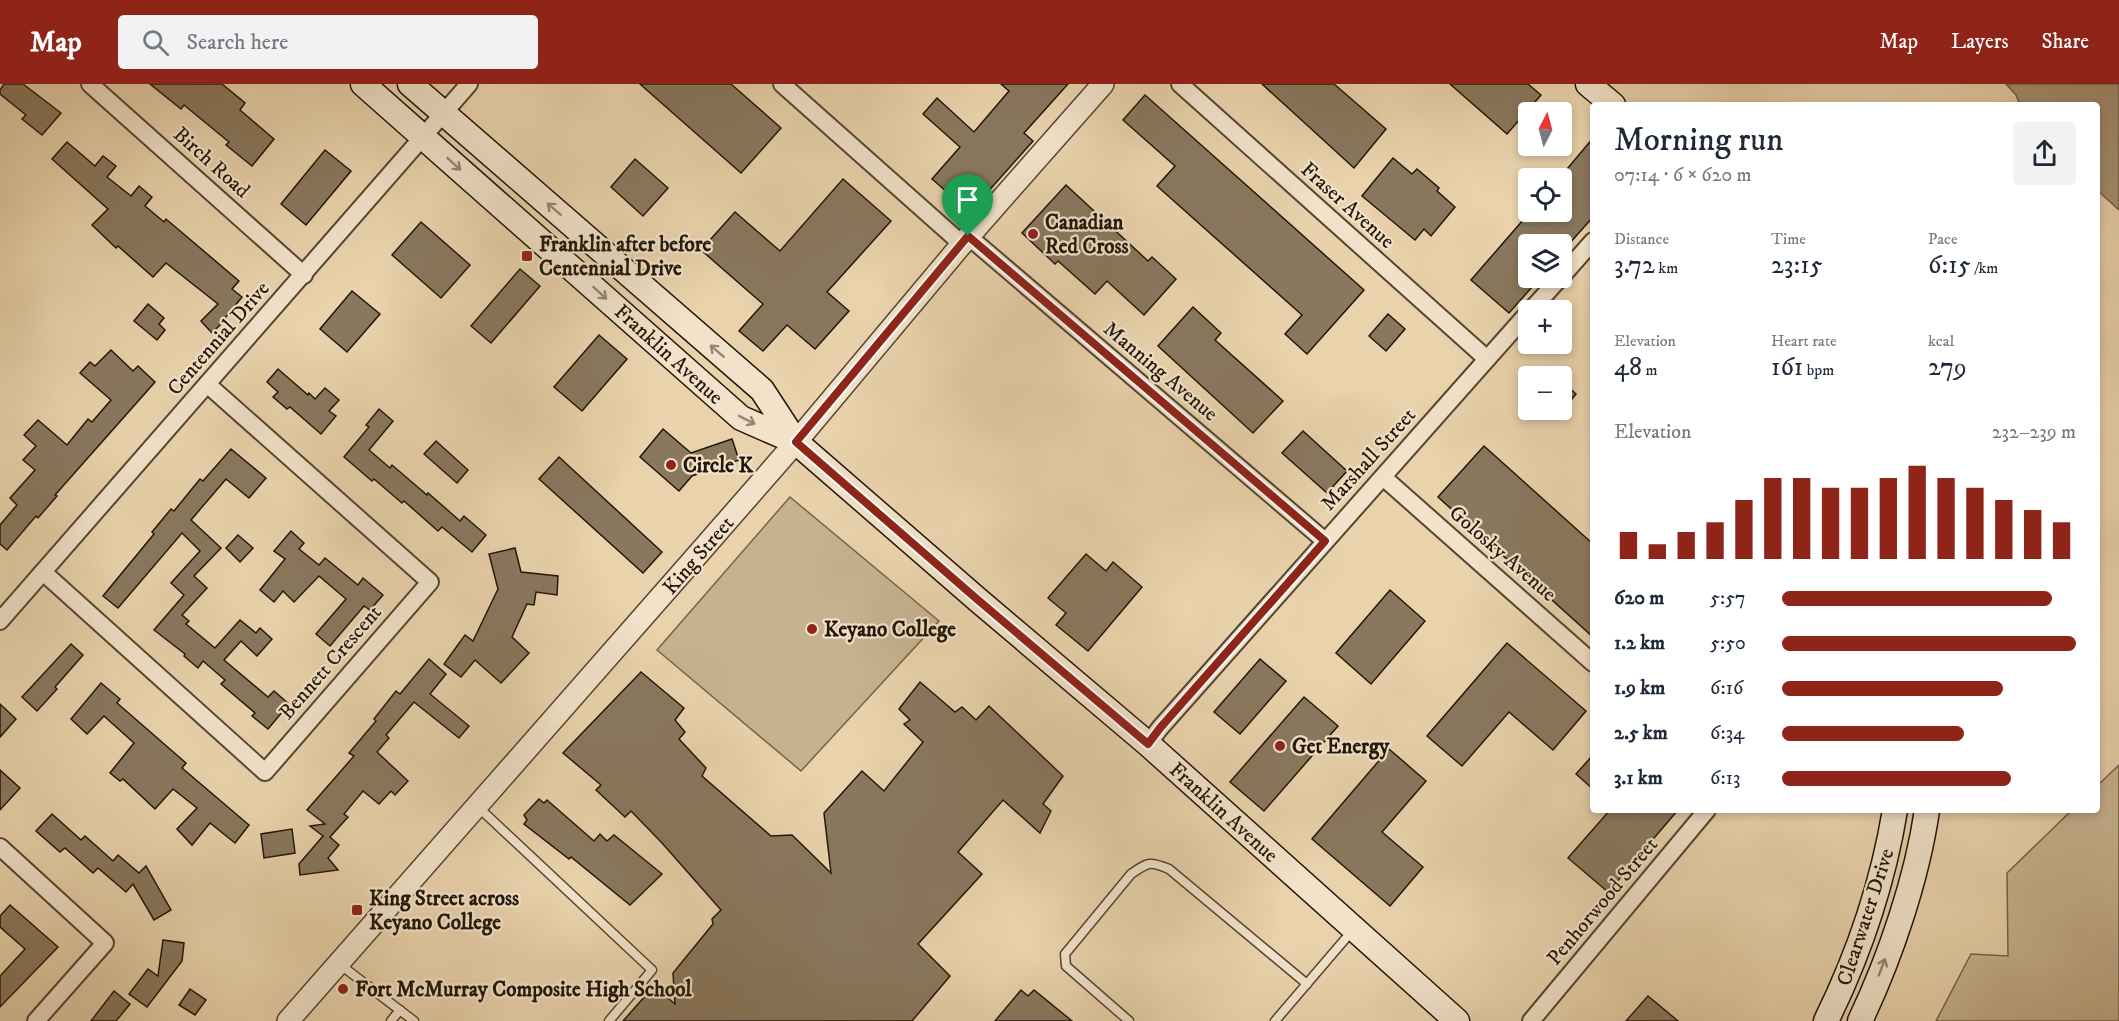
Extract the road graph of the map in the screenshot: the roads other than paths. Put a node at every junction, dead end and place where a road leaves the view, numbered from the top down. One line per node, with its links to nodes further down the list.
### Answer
1 (90, 84): 15 (street, Birch Road)
2 (363, 84): 11 (main road, Franklin Avenue)
3 (410, 84): 10 (main road, Franklin Avenue)
4 (469, 84): 10 (street, Centennial Drive)
5 (782, 84): 12 (street, Manning Avenue)
6 (1103, 84): 12 (street, King Street)
7 (1179, 84): 19 (street, Fraser Avenue)
8 (1588, 84): 9 (main road)
9 (1609, 102)
10 (444, 114): 11 (street, Centennial Drive); 21 (main road, Franklin Avenue, one-way to 10)
11 (423, 137): 15 (street, Centennial Drive); 21 (main road, Franklin Avenue, one-way to 21)
12 (965, 240): 21 (street, King Street); 23 (street, Manning Avenue)
13 (1590, 244): 14 (street, Marshall Street)
14 (1572, 265)
15 (304, 274): 20 (street, Centennial Drive)
16 (1551, 288): 17 (street, Marshall Street)
17 (1541, 300)
18 (1518, 325): 19 (street, Marshall Street)
19 (1487, 359): 22 (street, Marshall Street)
20 (207, 384): 24 (street, Centennial Drive); 24 (street, Bennett Crescent)
21 (796, 442): 27 (main road, Franklin Avenue); 28 (street, King Street)
22 (1383, 477): 23 (street, Marshall Street); 26 (street, Golosky Avenue)
23 (1325, 541): 27 (street, Marshall Street)
24 (43, 572): 25 (street, Centennial Drive)
25 (0, 621)
26 (1590, 660)
27 (1148, 744): 33 (main road, Franklin Avenue)
28 (477, 806): 34 (street, King Street); 41 (lane)
29 (1704, 813): 45 (street, Penhorwood Street)
30 (1895, 813): 46 (main road, Clearwater Drive)
31 (1927, 813): 47 (main road, Clearwater Drive, one-way to 31)
32 (0, 847): 37 (street)
33 (1354, 929): 35 (lane); 44 (main road, Franklin Avenue)
34 (338, 963): 36 (lane); 38 (street, King Street)
35 (1307, 984): 42 (lane); 43 (lane)
36 (400, 1010): 39 (lane); 40 (lane)
37 (36, 1021)
38 (288, 1021)
39 (391, 1021)
40 (414, 1021)
41 (609, 1021)
42 (1129, 1021)
43 (1275, 1021)
44 (1457, 1021)
45 (1531, 1021)
46 (1826, 1021)
47 (1860, 1021)

